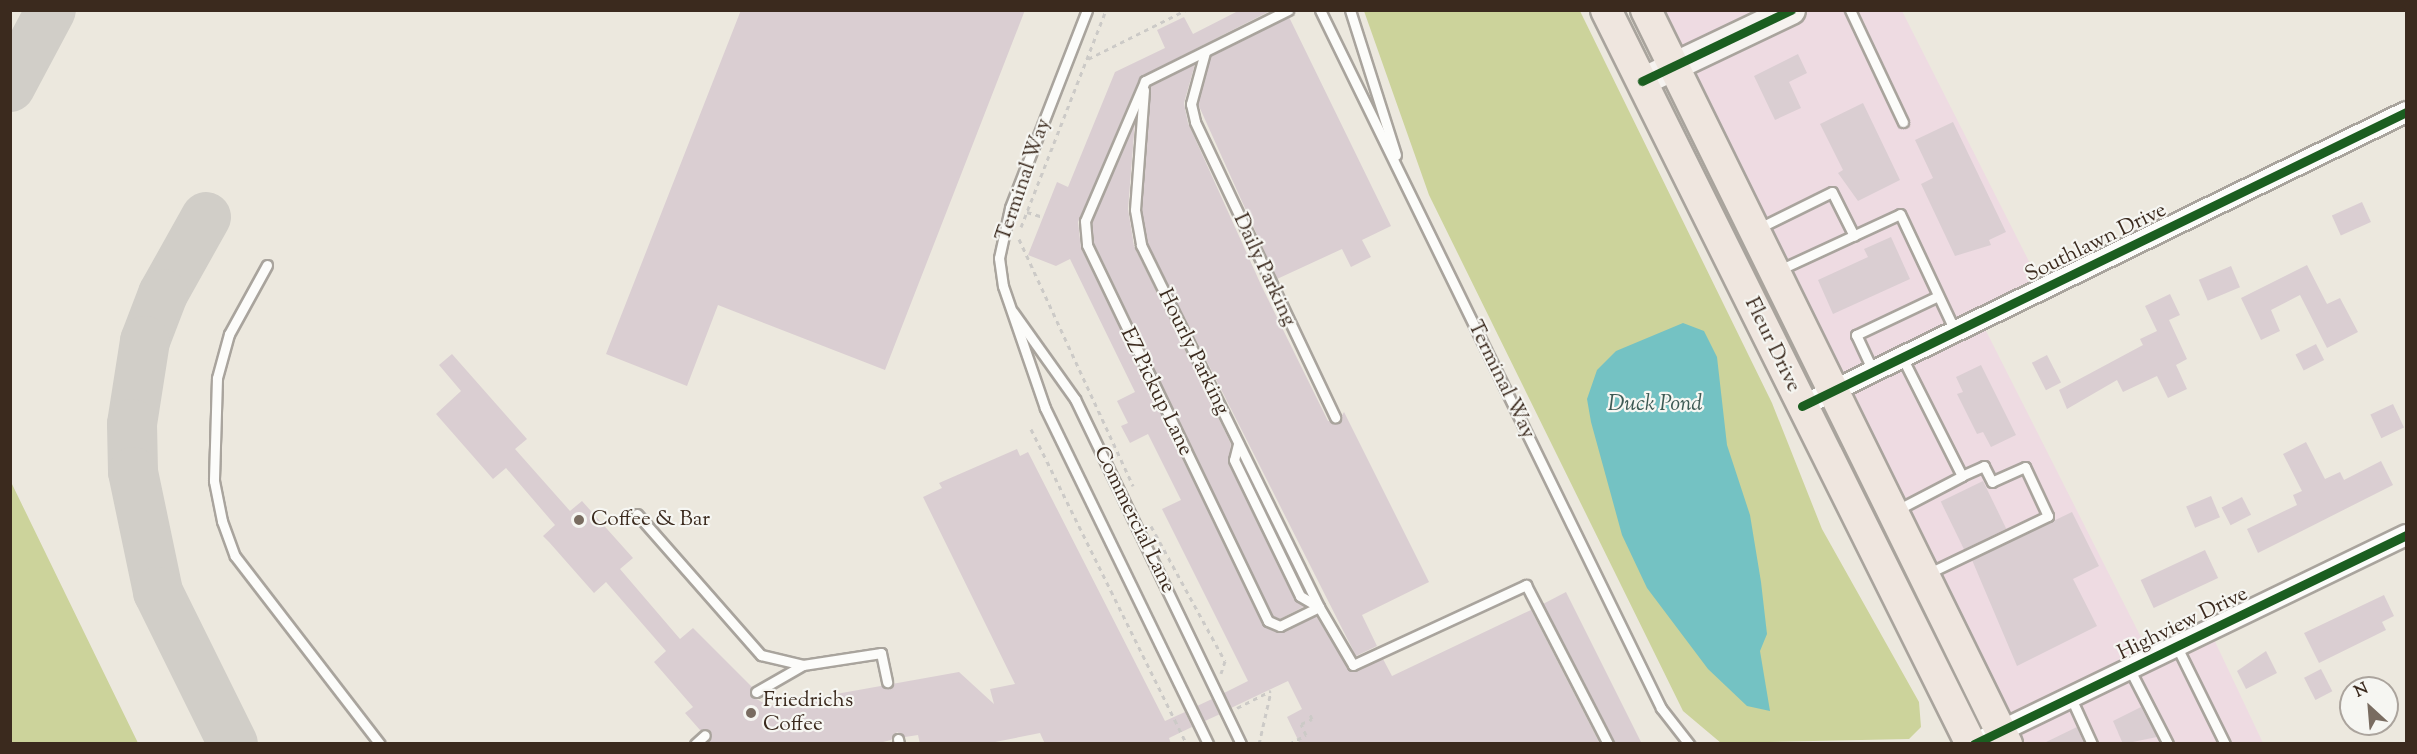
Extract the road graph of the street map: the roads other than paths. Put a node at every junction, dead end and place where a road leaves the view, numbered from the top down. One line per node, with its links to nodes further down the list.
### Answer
1 (1087, 10): 22 (lane, Terminal Way)
2 (1288, 10): 10 (lane)
3 (1350, 10): 16 (lane)
4 (1606, 10): 13 (main road, Fleur Drive)
5 (1646, 10): 11 (main road, Fleur Drive)
6 (1791, 10): 9 (street)
7 (1850, 10): 15 (lane)
8 (1321, 13): 16 (lane, Terminal Way)
9 (1757, 18): 11 (street)
10 (1205, 52): 12 (lane); 28 (lane, Daily Parking)
11 (1674, 67): 13 (street); 17 (main road, Fleur Drive)
12 (1145, 81): 34 (lane, Hourly Parking); 34 (lane, EZ Pickup Lane)
13 (1642, 81): 27 (main road, Fleur Drive)
14 (2406, 112): 23 (street, Southlawn Drive)
15 (1903, 122)
16 (1404, 180): 48 (lane, Terminal Way)
17 (1754, 230): 18 (lane); 20 (main road, Fleur Drive)
18 (1854, 236): 20 (lane); 21 (lane)
19 (267, 265): 43 (lane)
20 (1775, 272): 26 (main road, Fleur Drive)
21 (1938, 296): 23 (lane); 25 (lane)
22 (1009, 308): 45 (lane, Terminal Way); 46 (lane, Commercial Lane)
23 (1955, 331): 24 (street, Southlawn Drive)
24 (1902, 357): 25 (street, Southlawn Drive); 29 (lane)
25 (1873, 370): 26 (street, Southlawn Drive)
26 (1833, 390): 27 (street, Southlawn Drive); 30 (main road, Fleur Drive)
27 (1802, 406): 42 (main road, Fleur Drive)
28 (1335, 417)
29 (1962, 476): 30 (lane); 33 (lane)
30 (1893, 512): 33 (main road, Fleur Drive)
31 (637, 514): 36 (lane)
32 (2406, 535): 35 (street, Highview Drive)
33 (1924, 576): 42 (main road, Fleur Drive)
34 (1319, 607): 47 (lane)
35 (2177, 647): 37 (street, Highview Drive); 51 (lane)
36 (803, 665): 38 (lane); 39 (lane)
37 (2130, 670): 40 (street, Highview Drive); 50 (lane)
38 (887, 682)
39 (756, 692)
40 (2071, 698): 42 (street, Highview Drive); 49 (lane)
41 (705, 735): 44 (lane)
42 (1988, 740)
43 (380, 744)
44 (695, 744)
45 (1208, 744)
46 (1241, 744)
47 (1608, 744)
48 (1689, 744)
49 (2092, 744)
50 (2168, 744)
51 (2225, 744)

